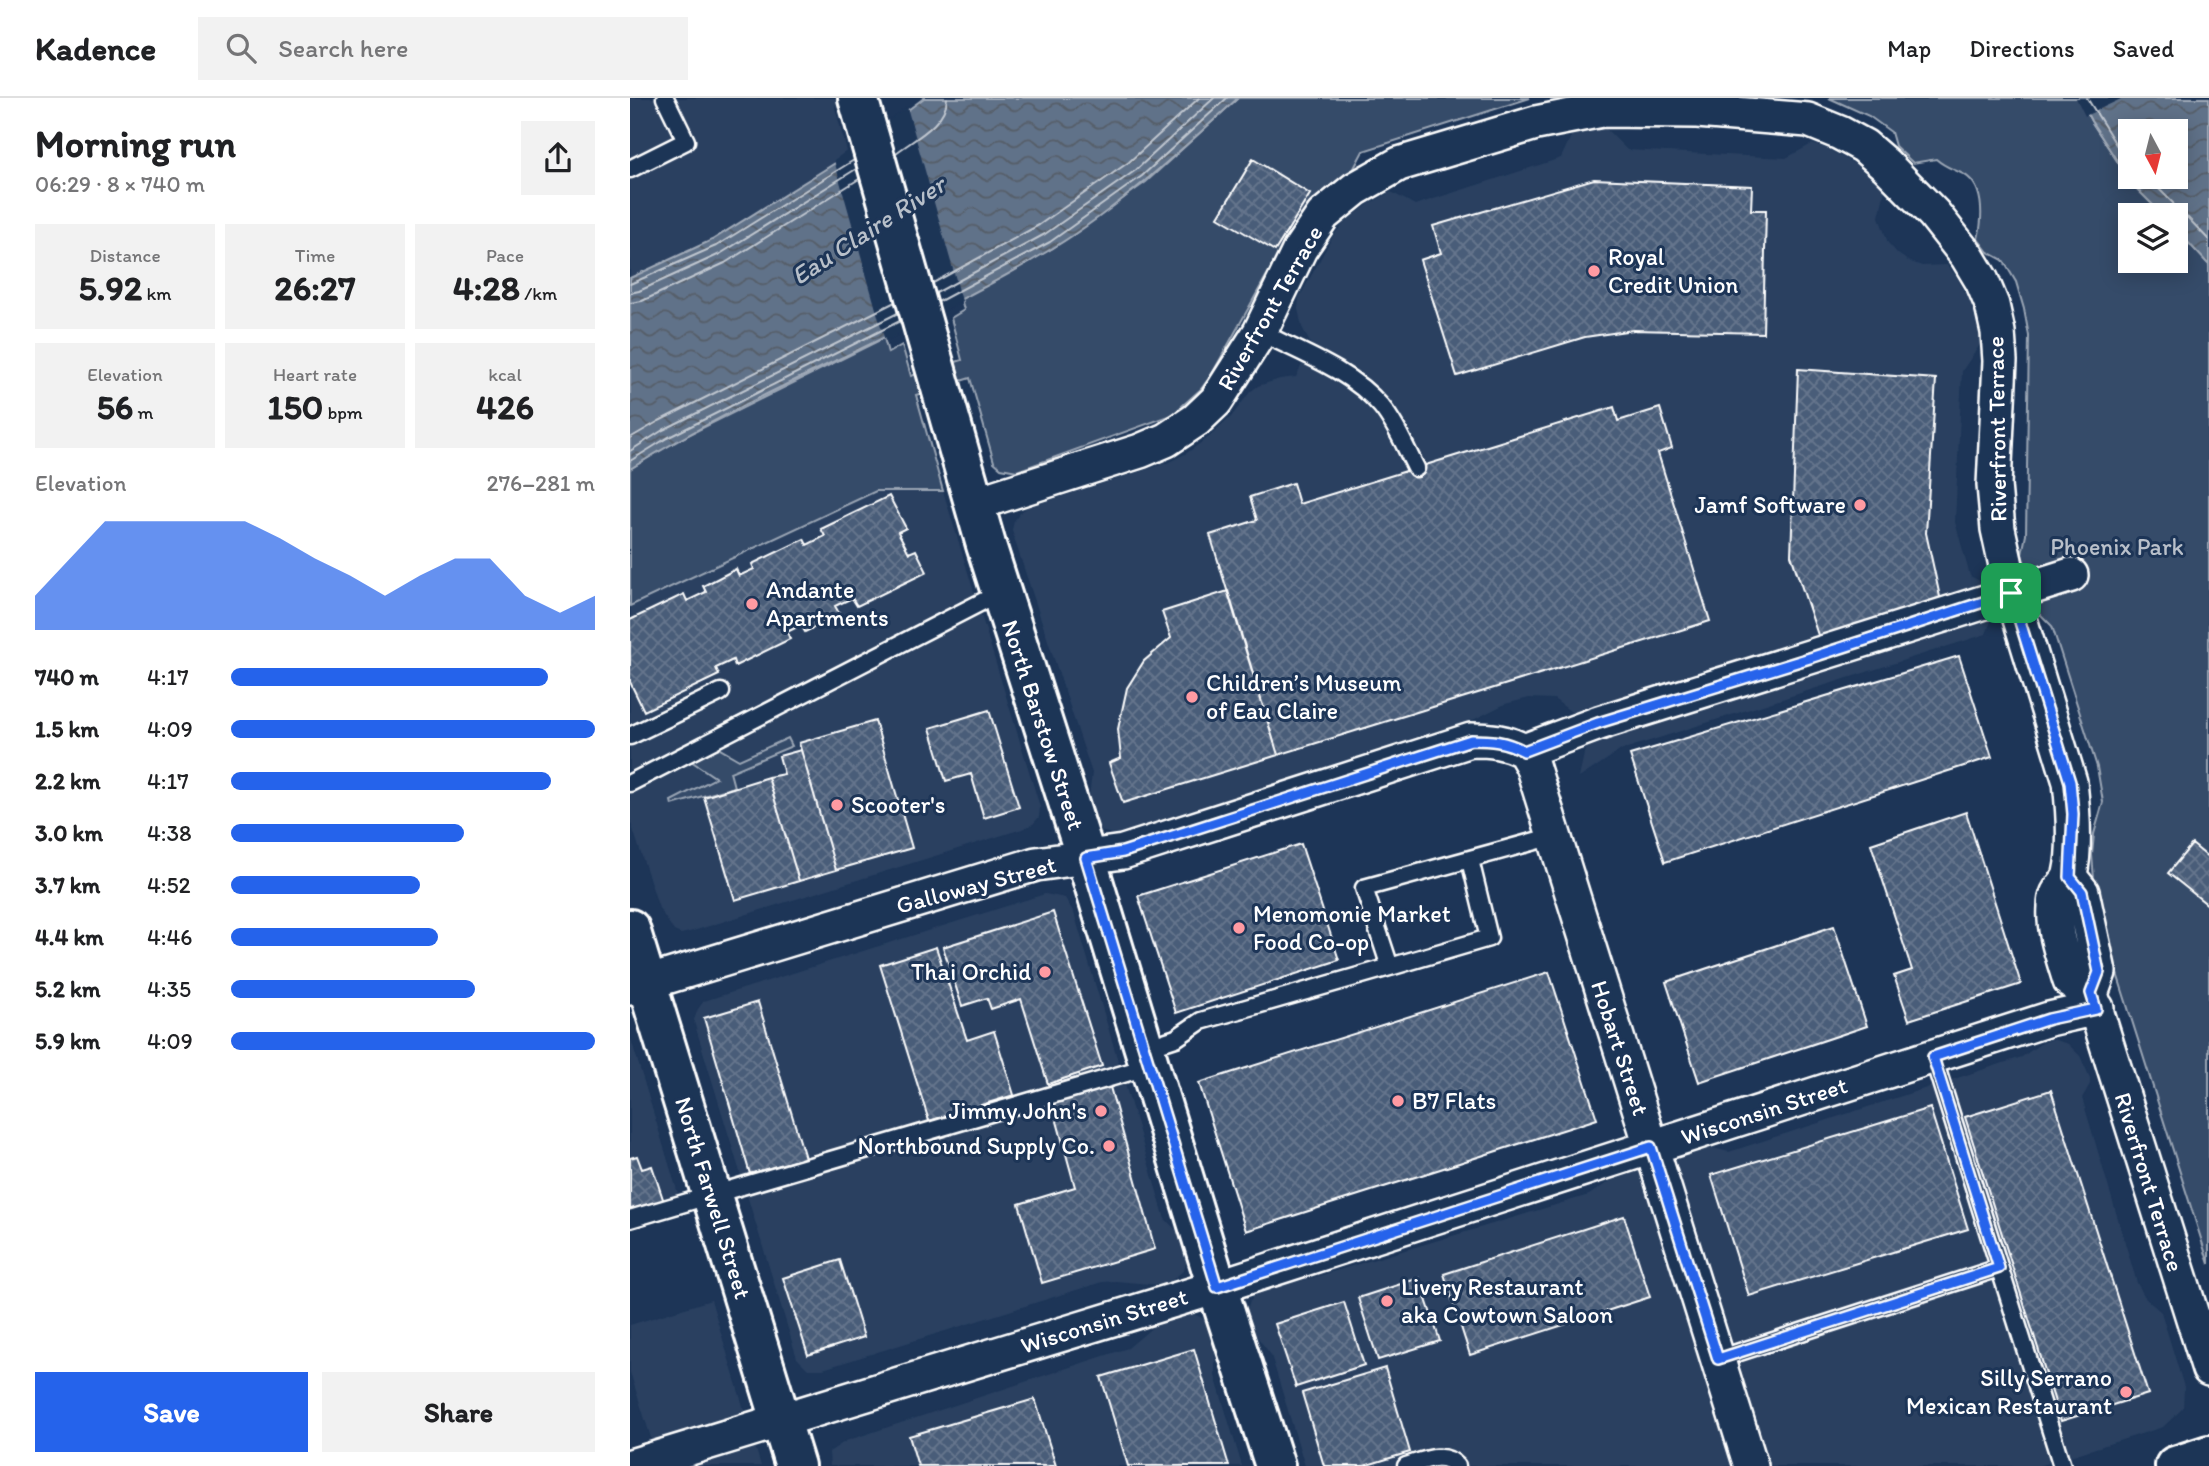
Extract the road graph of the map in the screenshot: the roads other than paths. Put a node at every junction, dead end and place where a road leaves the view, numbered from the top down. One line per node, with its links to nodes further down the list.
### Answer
1 (665, 98): 3 (lane)
2 (861, 103): 6 (street, North Barstow Street)
3 (630, 169)
4 (1260, 332): 5 (lane); 6 (street, Riverfront Terrace); 9 (street, Riverfront Terrace)
5 (1416, 468)
6 (974, 504): 8 (street, North Barstow Street)
7 (2071, 575): 9 (street)
8 (1001, 592): 13 (lane); 15 (street, North Barstow Street)
9 (2011, 593): 12 (street); 20 (street, Riverfront Terrace)
10 (721, 692): 11 (lane)
11 (630, 736)
12 (1524, 751): 14 (street, Hobart Street); 15 (street, Galloway Street)
13 (630, 783)
14 (1554, 836): 16 (lane); 23 (street, Hobart Street)
15 (1086, 858): 19 (street, Galloway Street); 21 (street, North Barstow Street)
16 (1471, 860): 18 (lane); 18 (lane)
17 (630, 929): 19 (street, North Farwell Street)
18 (1390, 967): 21 (lane)
19 (638, 985): 24 (street, North Farwell Street)
20 (2094, 1001): 22 (street, Wisconsin Street); 29 (street, Riverfront Terrace)
21 (1147, 1057): 24 (lane); 27 (street, North Barstow Street)
22 (1933, 1057): 23 (street, Wisconsin Street); 26 (lane)
23 (1651, 1147): 27 (street, Wisconsin Street); 28 (street, Hobart Street)
24 (712, 1195): 25 (lane); 30 (street, North Farwell Street)
25 (630, 1219)
26 (1999, 1268): 28 (lane); 38 (lane)
27 (1217, 1287): 30 (street, Wisconsin Street); 34 (street, North Barstow Street)
28 (1718, 1359): 37 (street, Hobart Street)
29 (2209, 1369)
30 (780, 1420): 32 (street, Wisconsin Street); 33 (street, North Farwell Street)
31 (2209, 1455): 39 (street)
32 (631, 1466)
33 (795, 1466)
34 (1275, 1466)
35 (1406, 1466): 36 (lane)
36 (1457, 1466)
37 (1751, 1466)
38 (2062, 1466)
39 (2175, 1466)

